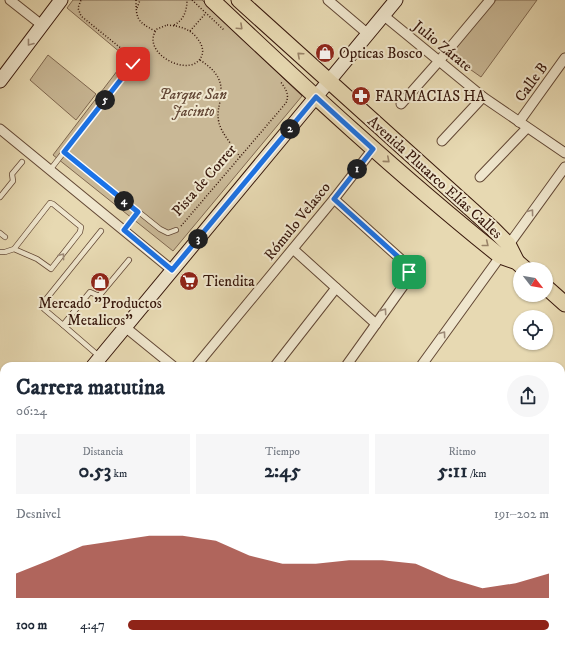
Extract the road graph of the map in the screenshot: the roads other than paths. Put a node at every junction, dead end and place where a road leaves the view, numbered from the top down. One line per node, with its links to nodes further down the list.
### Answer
1 (10, 0): 9 (street)
2 (61, 0): 9 (main road)
3 (239, 0): 14 (main road, Avenida Plutarco Elías Calles, one-way to 3)
4 (328, 0): 10 (street)
5 (396, 0): 8 (main road)
6 (490, 0): 12 (street)
7 (209, 6): 15 (main road, Avenida Plutarco Elías Calles, one-way to 15)
8 (383, 15): 10 (main road); 12 (street, Julio Zárate)
9 (42, 26): 13 (main road, one-way to 13)
10 (368, 34): 14 (main road)
11 (565, 58): 18 (street, Calle B)
12 (440, 61): 16 (street, Julio Zárate); 17 (street)
13 (2, 74)
14 (329, 81): 15 (main road); 38 (main road, Avenida Plutarco Elías Calles)
15 (316, 97): 22 (main road, Avenida Plutarco Elías Calles); 42 (main road)
16 (483, 97): 18 (street, Julio Zárate); 21 (street)
17 (401, 104)
18 (519, 122): 19 (street, Julio Zárate)
19 (527, 128): 23 (street, Julio Zárate); 27 (street)
20 (0, 129): 26 (street)
21 (442, 141)
22 (373, 149): 29 (street, Rómulo Velasco); 38 (main road, Avenida Plutarco Elías Calles, one-way to 38)
23 (565, 153)
24 (22, 162): 28 (lane)
25 (565, 167): 38 (street, one-way to 25)
26 (50, 170): 30 (lane, Pista de Correr); 31 (street)
27 (480, 177)
28 (0, 197)
29 (334, 199): 37 (street, Rómulo Velasco); 46 (street, one-way to 29)
30 (138, 212): 31 (lane); 32 (lane, Pista de Correr)
31 (124, 230): 42 (street)
32 (176, 230)
33 (100, 231): 47 (lane)
34 (0, 233): 35 (lane)
35 (5, 238)
36 (14, 249): 36 (lane, one-way to 36); 39 (lane)
37 (293, 249): 43 (street); 51 (street, Rómulo Velasco)
38 (504, 250): 41 (main road, Avenida Plutarco Elías Calles); 54 (street, one-way to 38)
39 (0, 252)
40 (129, 260): 47 (lane)
41 (518, 262)
42 (172, 270): 48 (main road)
43 (336, 288): 46 (street); 52 (street)
44 (553, 293): 45 (main road)
45 (565, 304)
46 (376, 324): 53 (street)
47 (63, 325): 49 (lane)
48 (125, 327): 49 (main road); 50 (street)
49 (97, 362)
50 (168, 362)
51 (199, 362)
52 (278, 362)
53 (349, 362)
54 (425, 362)

